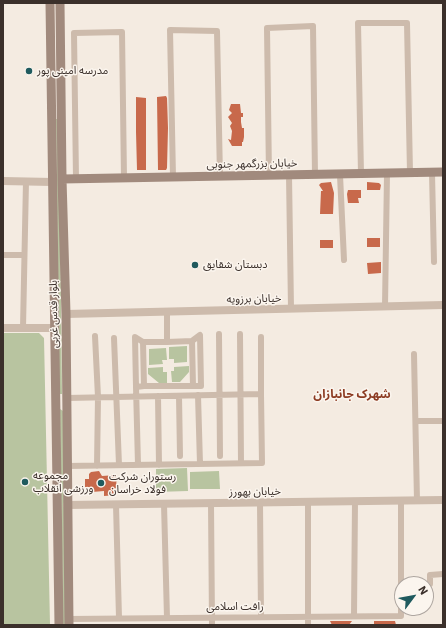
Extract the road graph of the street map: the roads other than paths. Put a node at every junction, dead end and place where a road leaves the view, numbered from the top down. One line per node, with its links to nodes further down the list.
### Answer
1 (50, 3): 3 (main road, بلوار قدس غربی)
2 (60, 3): 4 (main road, بلوار قدس غربی)
3 (52, 110): 4 (main road); 21 (main road, بلوار قدس غربی)
4 (62, 110): 17 (main road, بلوار قدس غربی)
5 (443, 172): 7 (main road, خیابان بزرگمهر جنوبی)
6 (410, 173): 7 (main road, خیابان بزرگمهر جنوبی); 9 (street); 10 (main road, خیابان بزرگمهر جنوبی)
7 (432, 173): 25 (street)
8 (340, 174): 9 (main road, خیابان بزرگمهر جنوبی); 12 (main road, خیابان بزرگمهر جنوبی); 24 (street)
9 (361, 174): 10 (main road, خیابان بزرگمهر جنوبی)
10 (386, 174): 27 (street)
11 (289, 175): 12 (main road, خیابان بزرگمهر جنوبی); 14 (main road, خیابان بزرگمهر جنوبی); 28 (street)
12 (315, 175): 14 (street)
13 (220, 176): 14 (main road, خیابان بزرگمهر جنوبی); 15 (main road, خیابان بزرگمهر جنوبی); 15 (street)
14 (268, 176)
15 (173, 177): 16 (main road, خیابان بزرگمهر جنوبی)
16 (124, 178): 18 (main road, خیابان بزرگمهر جنوبی); 18 (street)
17 (62, 179): 18 (main road, خیابان بزرگمهر جنوبی); 30 (main road, بلوار قدس غربی)
18 (76, 179)
19 (3, 181): 20 (street)
20 (26, 181): 21 (street); 23 (street)
21 (52, 182): 33 (main road, بلوار قدس غربی)
22 (3, 255): 23 (street)
23 (24, 255): 32 (street)
24 (344, 260)
25 (434, 262)
26 (443, 305): 27 (street, خیابان برزویه)
27 (385, 306): 28 (street, خیابان برزویه)
28 (291, 309): 29 (street, خیابان برزویه)
29 (167, 312): 30 (street, خیابان برزویه); 41 (street)
30 (66, 314): 55 (main road, بلوار قدس غربی)
31 (3, 328): 32 (street)
32 (23, 328): 33 (street)
33 (54, 328): 56 (main road, بلوار قدس غربی)
34 (219, 334): 48 (street)
35 (240, 334): 49 (street)
36 (95, 336): 53 (street)
37 (261, 337): 46 (street)
38 (114, 338): 54 (street)
39 (192, 341): 41 (street); 44 (street); 44 (street)
40 (143, 342): 41 (street); 43 (street); 45 (street)
41 (167, 342)
42 (414, 354): 57 (street)
43 (144, 386): 44 (street); 45 (street)
44 (193, 386)
45 (136, 387): 50 (street)
46 (261, 394): 49 (street); 61 (street)
47 (198, 395): 48 (street); 52 (street); 62 (street)
48 (220, 395): 49 (street); 60 (street)
49 (240, 395): 61 (street)
50 (136, 396): 51 (street); 54 (street); 63 (street)
51 (158, 396): 52 (street); 64 (street)
52 (179, 396): 59 (street)
53 (98, 397): 54 (street); 55 (street); 66 (street)
54 (117, 397): 67 (street)
55 (66, 400): 56 (main road); 65 (main road, بلوار قدس غربی)
56 (56, 403): 87 (main road, بلوار قدس غربی)
57 (416, 421): 58 (street); 71 (street)
58 (443, 421)
59 (180, 456)
60 (220, 456)
61 (241, 463): 62 (street)
62 (200, 464): 64 (street)
63 (138, 465): 64 (street); 67 (street)
64 (159, 465)
65 (67, 466): 66 (street); 76 (main road, بلوار قدس غربی)
66 (98, 466): 67 (street)
67 (119, 466)
68 (443, 500): 71 (street, خیابان بهورز)
69 (355, 501): 70 (street, خیابان بهورز); 72 (street, خیابان بهورز); 81 (street)
70 (401, 501): 71 (street, خیابان بهورز); 81 (street, رافت اسلامی)
71 (417, 501)
72 (308, 502): 73 (street, خیابان بهورز); 80 (street)
73 (260, 503): 75 (street, خیابان بهورز); 83 (street)
74 (164, 504): 75 (street, خیابان بهورز); 77 (street, خیابان بهورز); 85 (street)
75 (211, 504): 82 (street)
76 (67, 505): 77 (street, خیابان بهورز); 86 (main road, بلوار قدس غربی)
77 (116, 505): 84 (street)
78 (443, 574): 79 (street)
79 (430, 576)
80 (308, 616): 81 (street, رافت اسلامی); 83 (street, رافت اسلامی); 89 (street)
81 (354, 616)
82 (212, 617): 83 (street, رافت اسلامی); 85 (street, رافت اسلامی); 88 (street)
83 (261, 617)
84 (120, 618): 85 (street, رافت اسلامی); 86 (street, رافت اسلامی)
85 (167, 618)
86 (69, 622)
87 (59, 625)
88 (212, 625)
89 (308, 625)

